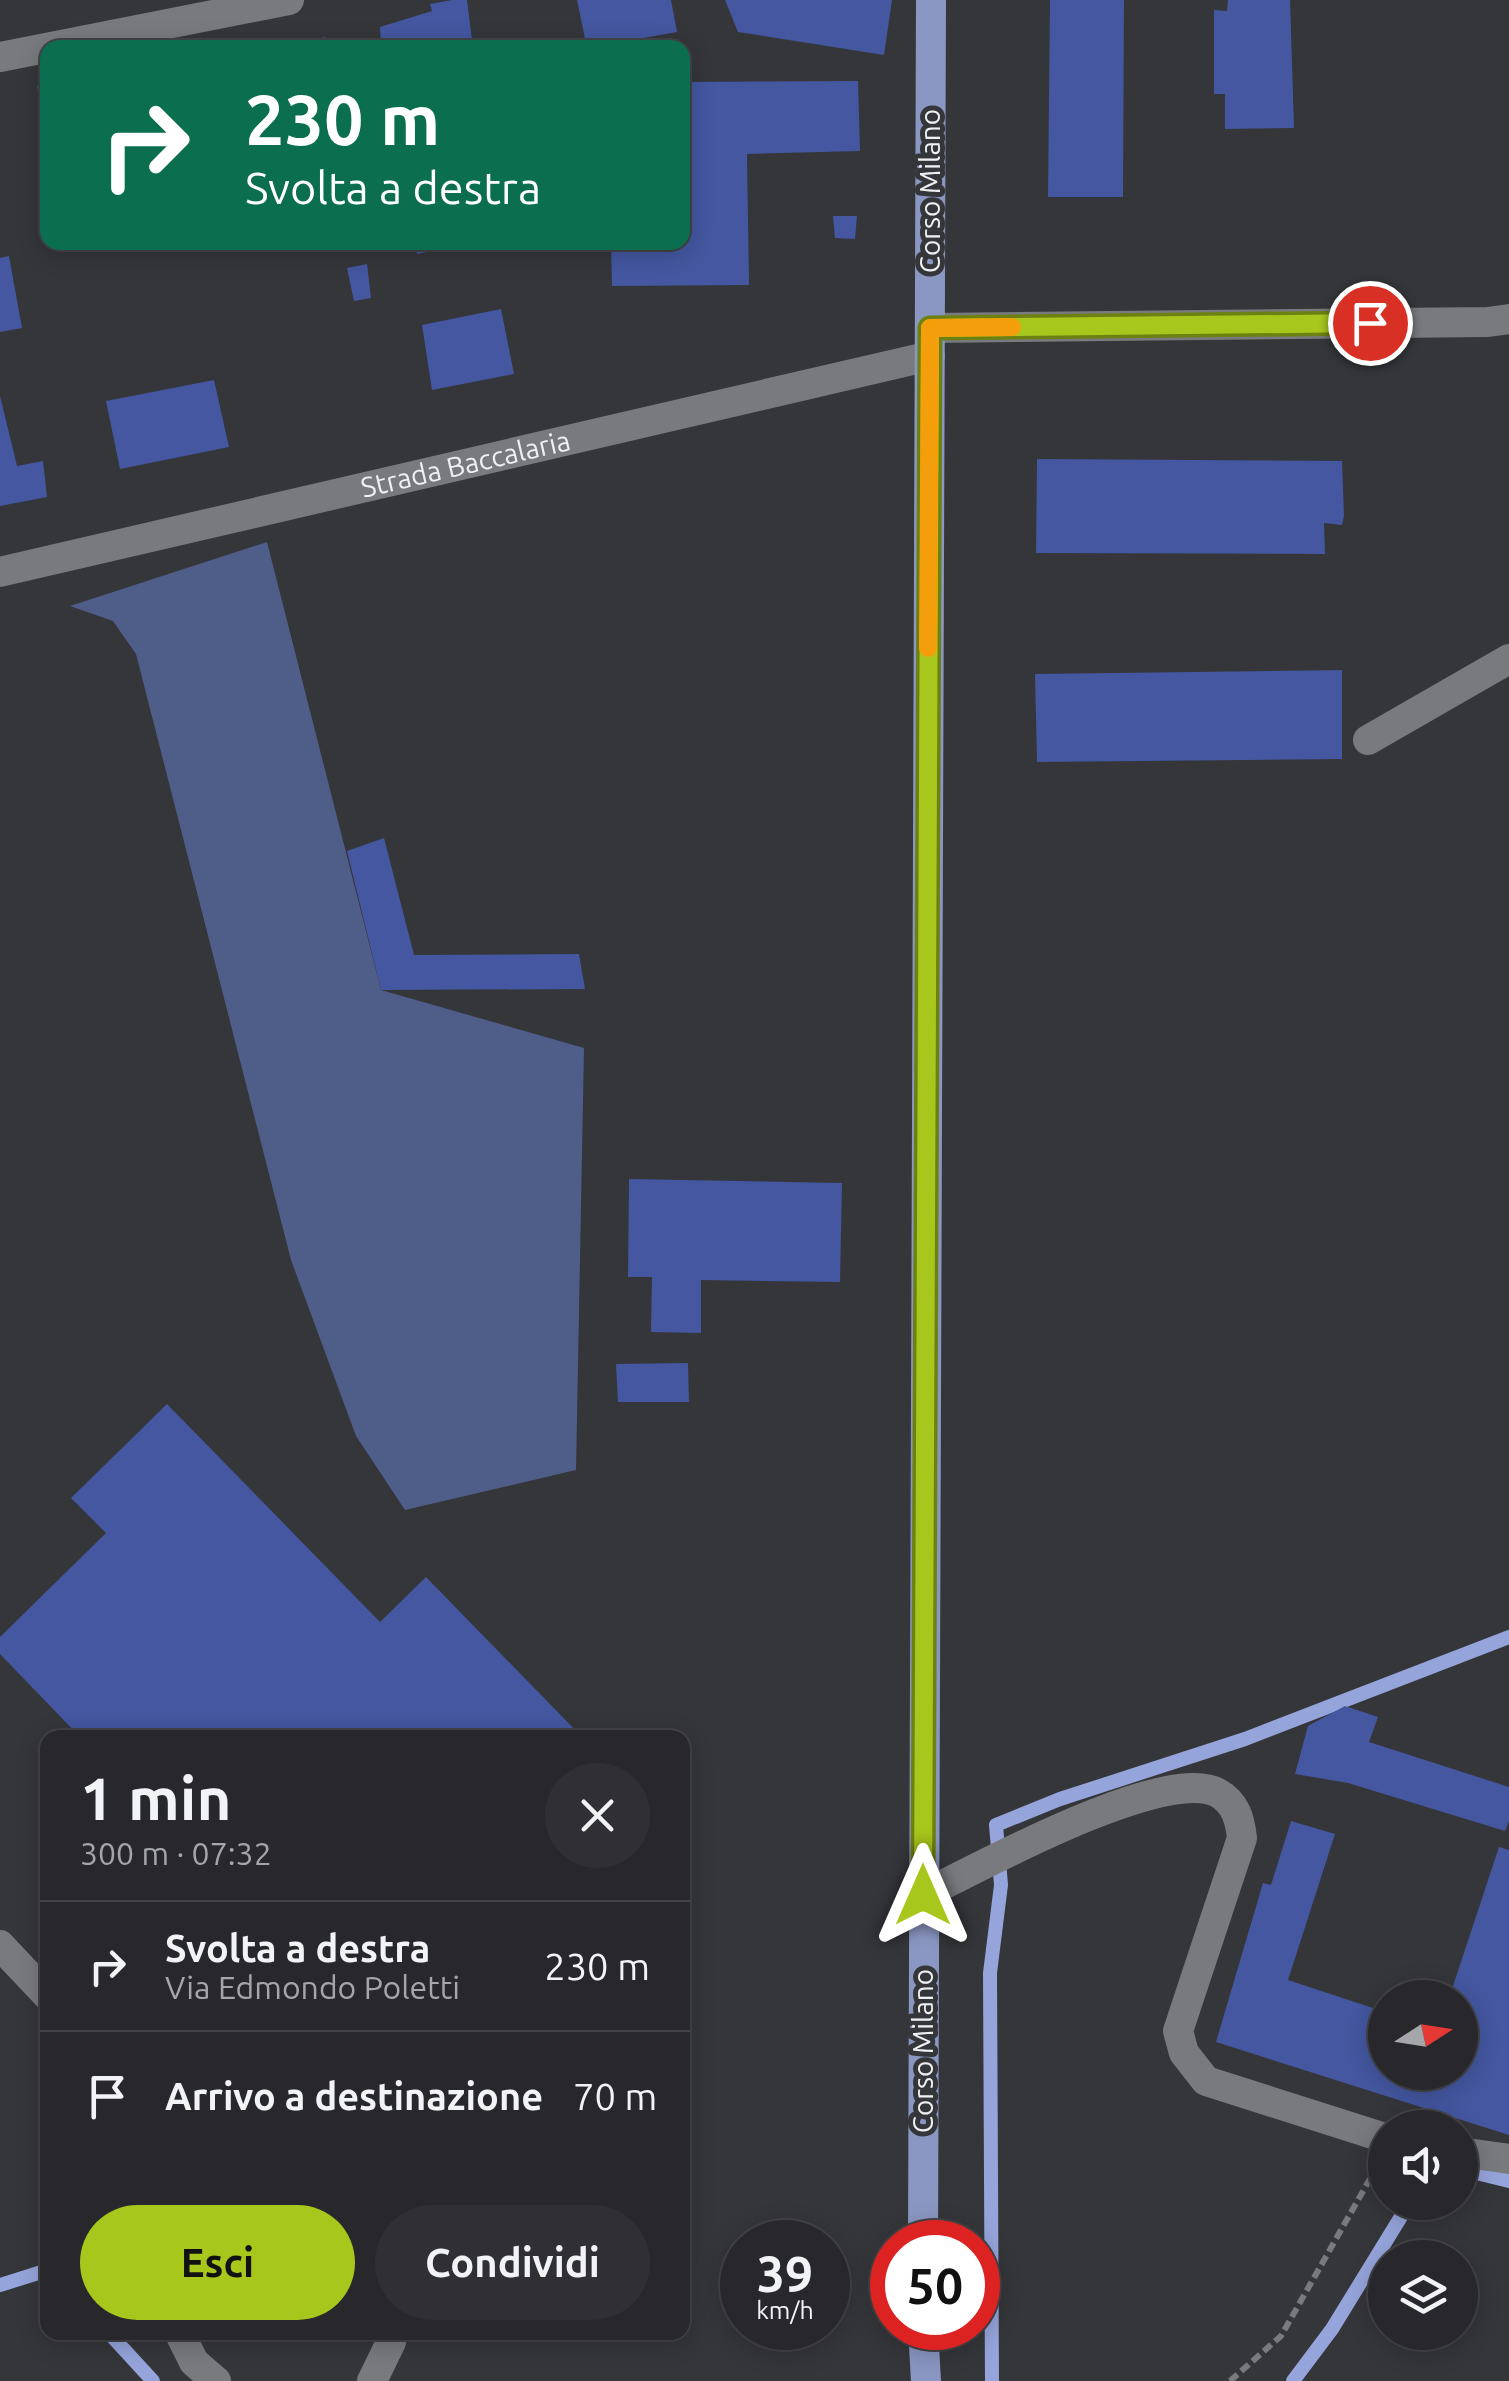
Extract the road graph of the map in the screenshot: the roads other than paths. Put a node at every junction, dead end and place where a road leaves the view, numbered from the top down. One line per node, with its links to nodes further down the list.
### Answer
1 (289, 0): 3 (street)
2 (931, 0): 7 (main road, Corso Milano)
3 (86, 40)
4 (40, 49): 5 (street)
5 (0, 57)
6 (1502, 322): 7 (street, Strada Baccalaria)
7 (930, 342): 8 (street, Strada Baccalaria); 11 (main road, Corso Milano)
8 (0, 572)
9 (1509, 658): 10 (street)
10 (1368, 740)
11 (923, 1895): 14 (street); 17 (main road, Corso Milano)
12 (0, 1945): 13 (street)
13 (40, 1988)
14 (1368, 2133)
15 (1478, 2155): 16 (street)
16 (1509, 2160)
17 (923, 2220)
18 (183, 2340): 20 (street)
19 (391, 2342): 21 (street)
20 (216, 2381)
21 (372, 2381)

